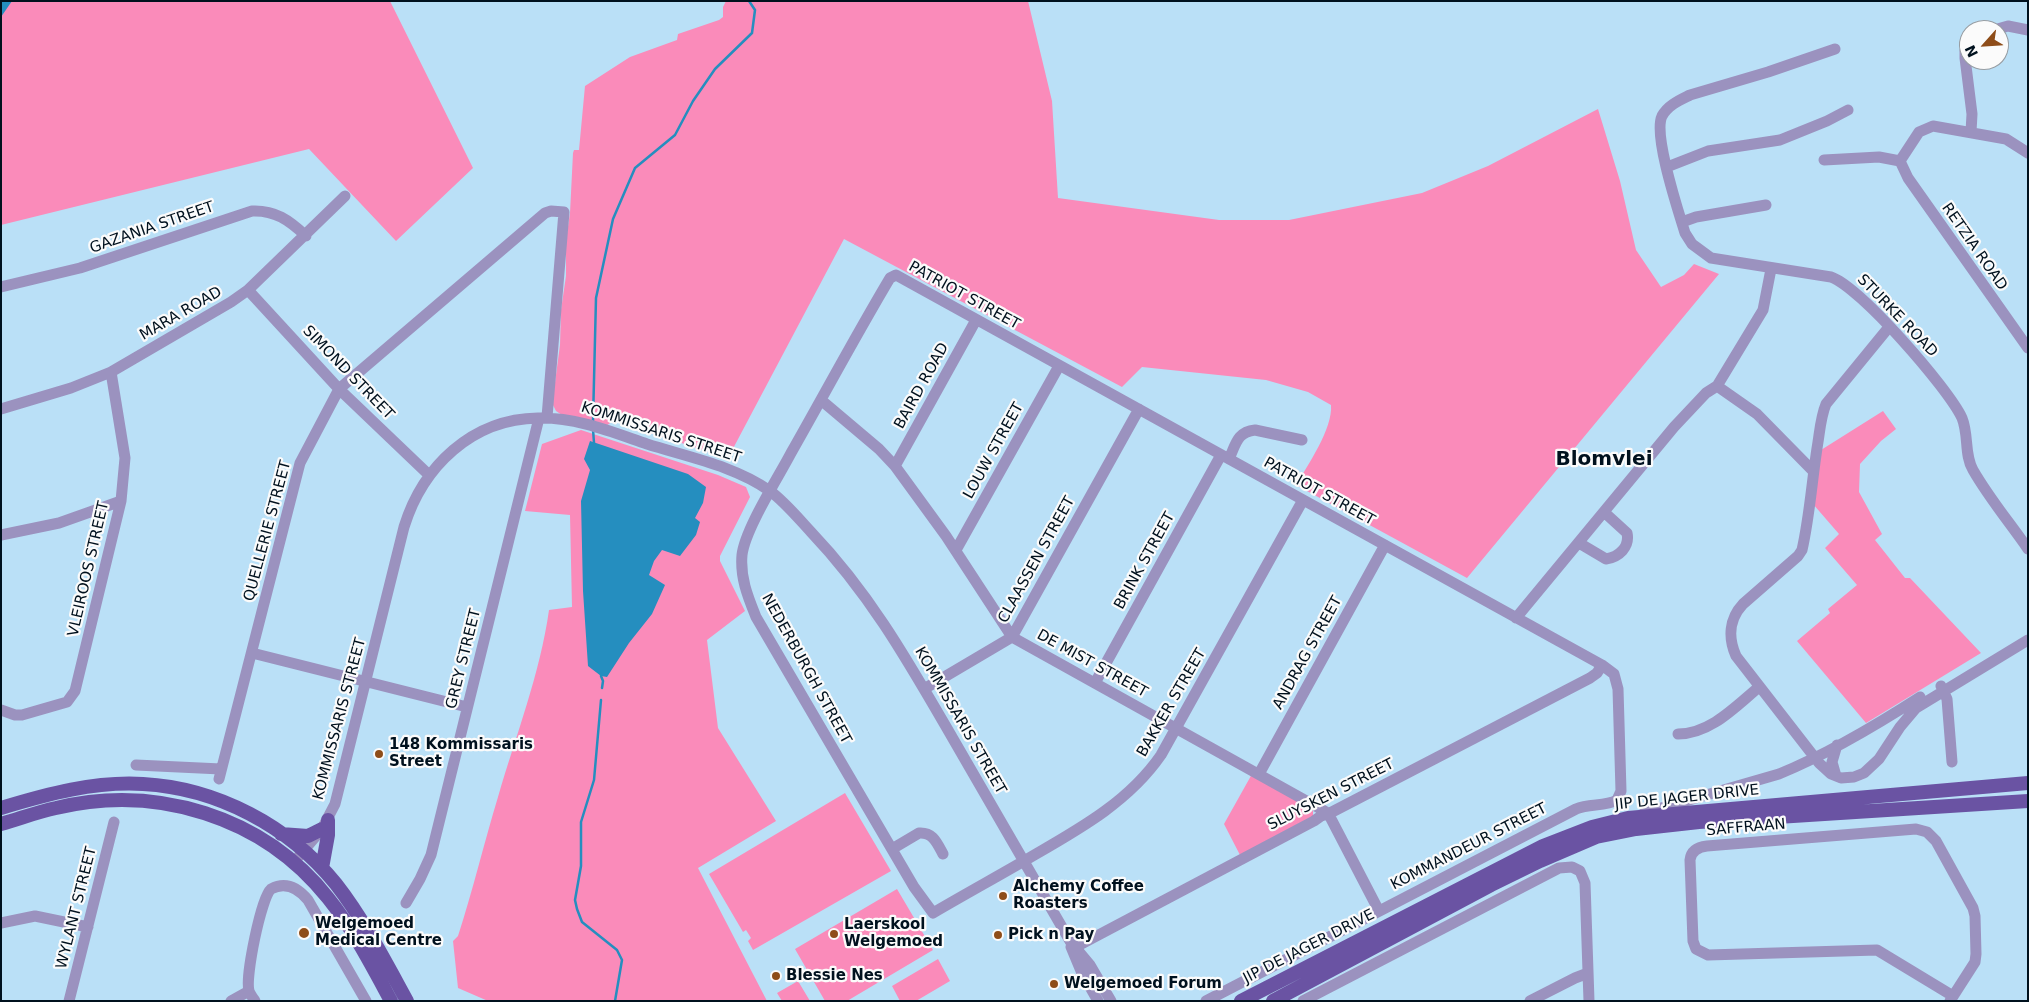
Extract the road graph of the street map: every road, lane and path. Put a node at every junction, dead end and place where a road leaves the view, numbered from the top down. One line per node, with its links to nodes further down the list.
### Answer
1 (2009, 26): 2 (street)
2 (2028, 30)
3 (1835, 49): 10 (street)
4 (1966, 70): 6 (street)
5 (1848, 110): 10 (street)
6 (1971, 132): 7 (street); 9 (street)
7 (2028, 153)
8 (1824, 160): 9 (street)
9 (1900, 161): 22 (street, RETZIA ROAD)
10 (1667, 167): 14 (street)
11 (345, 196): 15 (street, MARA ROAD)
12 (1766, 205): 14 (street)
13 (564, 212): 26 (street, QUELLERIE STREET); 30 (street, GREY STREET)
14 (1682, 222): 16 (street, STURKE ROAD)
15 (306, 236): 18 (street, GAZANIA STREET); 19 (street, MARA ROAD)
16 (1771, 269): 21 (street, STURKE ROAD); 25 (street)
17 (896, 275): 20 (street, PATRIOT STREET); 27 (street, NEDERBURGH STREET)
18 (1, 287)
19 (248, 290): 24 (street, MARA ROAD); 26 (street, SIMOND STREET)
20 (976, 320): 23 (street, PATRIOT STREET); 35 (street, BAIRD ROAD)
21 (1889, 327): 32 (street); 45 (street, STURKE ROAD)
22 (2028, 348)
23 (1059, 366): 29 (street, PATRIOT STREET); 46 (street, LOUW STREET)
24 (111, 372): 28 (street, MARA ROAD); 40 (street, VLEIROOS STREET)
25 (1717, 386): 33 (street); 41 (street)
26 (339, 389): 37 (street, SIMOND STREET); 51 (street, QUELLERIE STREET)
27 (821, 400): 35 (street, DE MIST STREET); 38 (street, NEDERBURGH STREET)
28 (1, 409)
29 (1139, 409): 34 (street, PATRIOT STREET); 49 (street, CLAASSEN STREET)
30 (543, 417): 37 (street, KOMMISSARIS STREET); 38 (street, KOMMISSARIS STREET); 58 (street, GREY STREET)
31 (1302, 440): 34 (street, BRINK STREET)
32 (1817, 448): 33 (street); 36 (street)
33 (1791, 450): 36 (street)
34 (1225, 457): 39 (street, PATRIOT STREET); 54 (street, BRINK STREET)
35 (894, 466): 46 (street, DE MIST STREET)
36 (1813, 472): 55 (street)
37 (429, 475): 53 (street, KOMMISSARIS STREET)
38 (770, 491): 57 (street, KOMMISSARIS STREET); 78 (street, NEDERBURGH STREET)
39 (1303, 500): 44 (street, PATRIOT STREET); 60 (street, BAKKER STREET)
40 (121, 501): 42 (street); 59 (street, VLEIROOS STREET)
41 (1604, 512): 43 (street); 43 (street)
42 (1, 536)
43 (1579, 543): 47 (street)
44 (1385, 545): 47 (street, PATRIOT STREET); 66 (street, ANDRAG STREET)
45 (2028, 549)
46 (956, 550): 49 (street, DE MIST STREET)
47 (1516, 618): 52 (street, PATRIOT STREET)
48 (2028, 633): 56 (street)
49 (1012, 637): 54 (street, DE MIST STREET); 57 (street, CLAASSEN STREET)
50 (2028, 640): 56 (street)
51 (252, 653): 53 (street); 65 (street, QUELLERIE STREET)
52 (1602, 665): 69 (street, PATRIOT STREET); 72 (street, SLUYSKEN STREET)
53 (366, 682): 58 (street); 76 (street, KOMMISSARIS STREET)
54 (1095, 683): 60 (street, DE MIST STREET)
55 (1759, 687): 61 (street); 63 (street)
56 (1942, 687): 62 (street); 64 (street); 67 (street)
57 (924, 689): 81 (street, KOMMISSARIS STREET)
58 (467, 707): 84 (street, GREY STREET)
59 (1, 710)
60 (1176, 728): 66 (street, DE MIST STREET); 81 (street, BAKKER STREET)
61 (1678, 734)
62 (1837, 745): 63 (street); 67 (street)
63 (1815, 757): 67 (street); 73 (street)
64 (1952, 762)
65 (136, 765)
66 (1259, 774): 72 (street, DE MIST STREET)
67 (1836, 776)
68 (2028, 783): 73 (main road, JIP DE JAGER DRIVE)
69 (1617, 800): 85 (street, KOMMANDEUR STREET)
70 (2028, 801): 102 (main road, JIP DE JAGER DRIVE)
71 (1, 808): 77 (main road)
72 (1328, 813): 85 (street); 89 (street, SLUYSKEN STREET)
73 (1628, 818): 101 (main road, JIP DE JAGER DRIVE)
74 (114, 822): 88 (street, WYLANT STREET)
75 (1, 824): 82 (main road)
76 (325, 824): 77 (main road); 79 (street, KOMMISSARIS STREET); 83 (main road)
77 (281, 834): 79 (main road)
78 (892, 849): 80 (street); 86 (street, NEDERBURGH STREET)
79 (304, 851): 82 (street, KOMMISSARIS STREET); 83 (main road)
80 (943, 854)
81 (1023, 861): 86 (street, BAKKER STREET); 89 (street, KOMMISSARIS STREET)
82 (294, 862): 96 (main road)
83 (322, 868): 97 (main road)
84 (406, 902)
85 (1379, 911): 100 (street, KOMMANDEUR STREET)
86 (933, 913)
87 (1, 923): 88 (street)
88 (88, 927): 93 (street, WYLANT STREET)
89 (1072, 945): 98 (street, KOMMISSARIS STREET); 99 (street, KOMMISSARIS STREET)
90 (1588, 973): 103 (street); 104 (street); 105 (street)
91 (252, 996): 94 (street); 95 (street)
92 (1951, 998): 92 (street, SAFFRAAN)
93 (69, 1001)
94 (231, 1001)
95 (366, 1001)
96 (391, 1001)
97 (407, 1001)
98 (1098, 1001)
99 (1112, 1001)
100 (1206, 1001)
101 (1241, 1001)
102 (1273, 1001)
103 (1303, 1001)
104 (1530, 1001)
105 (1589, 1001)

